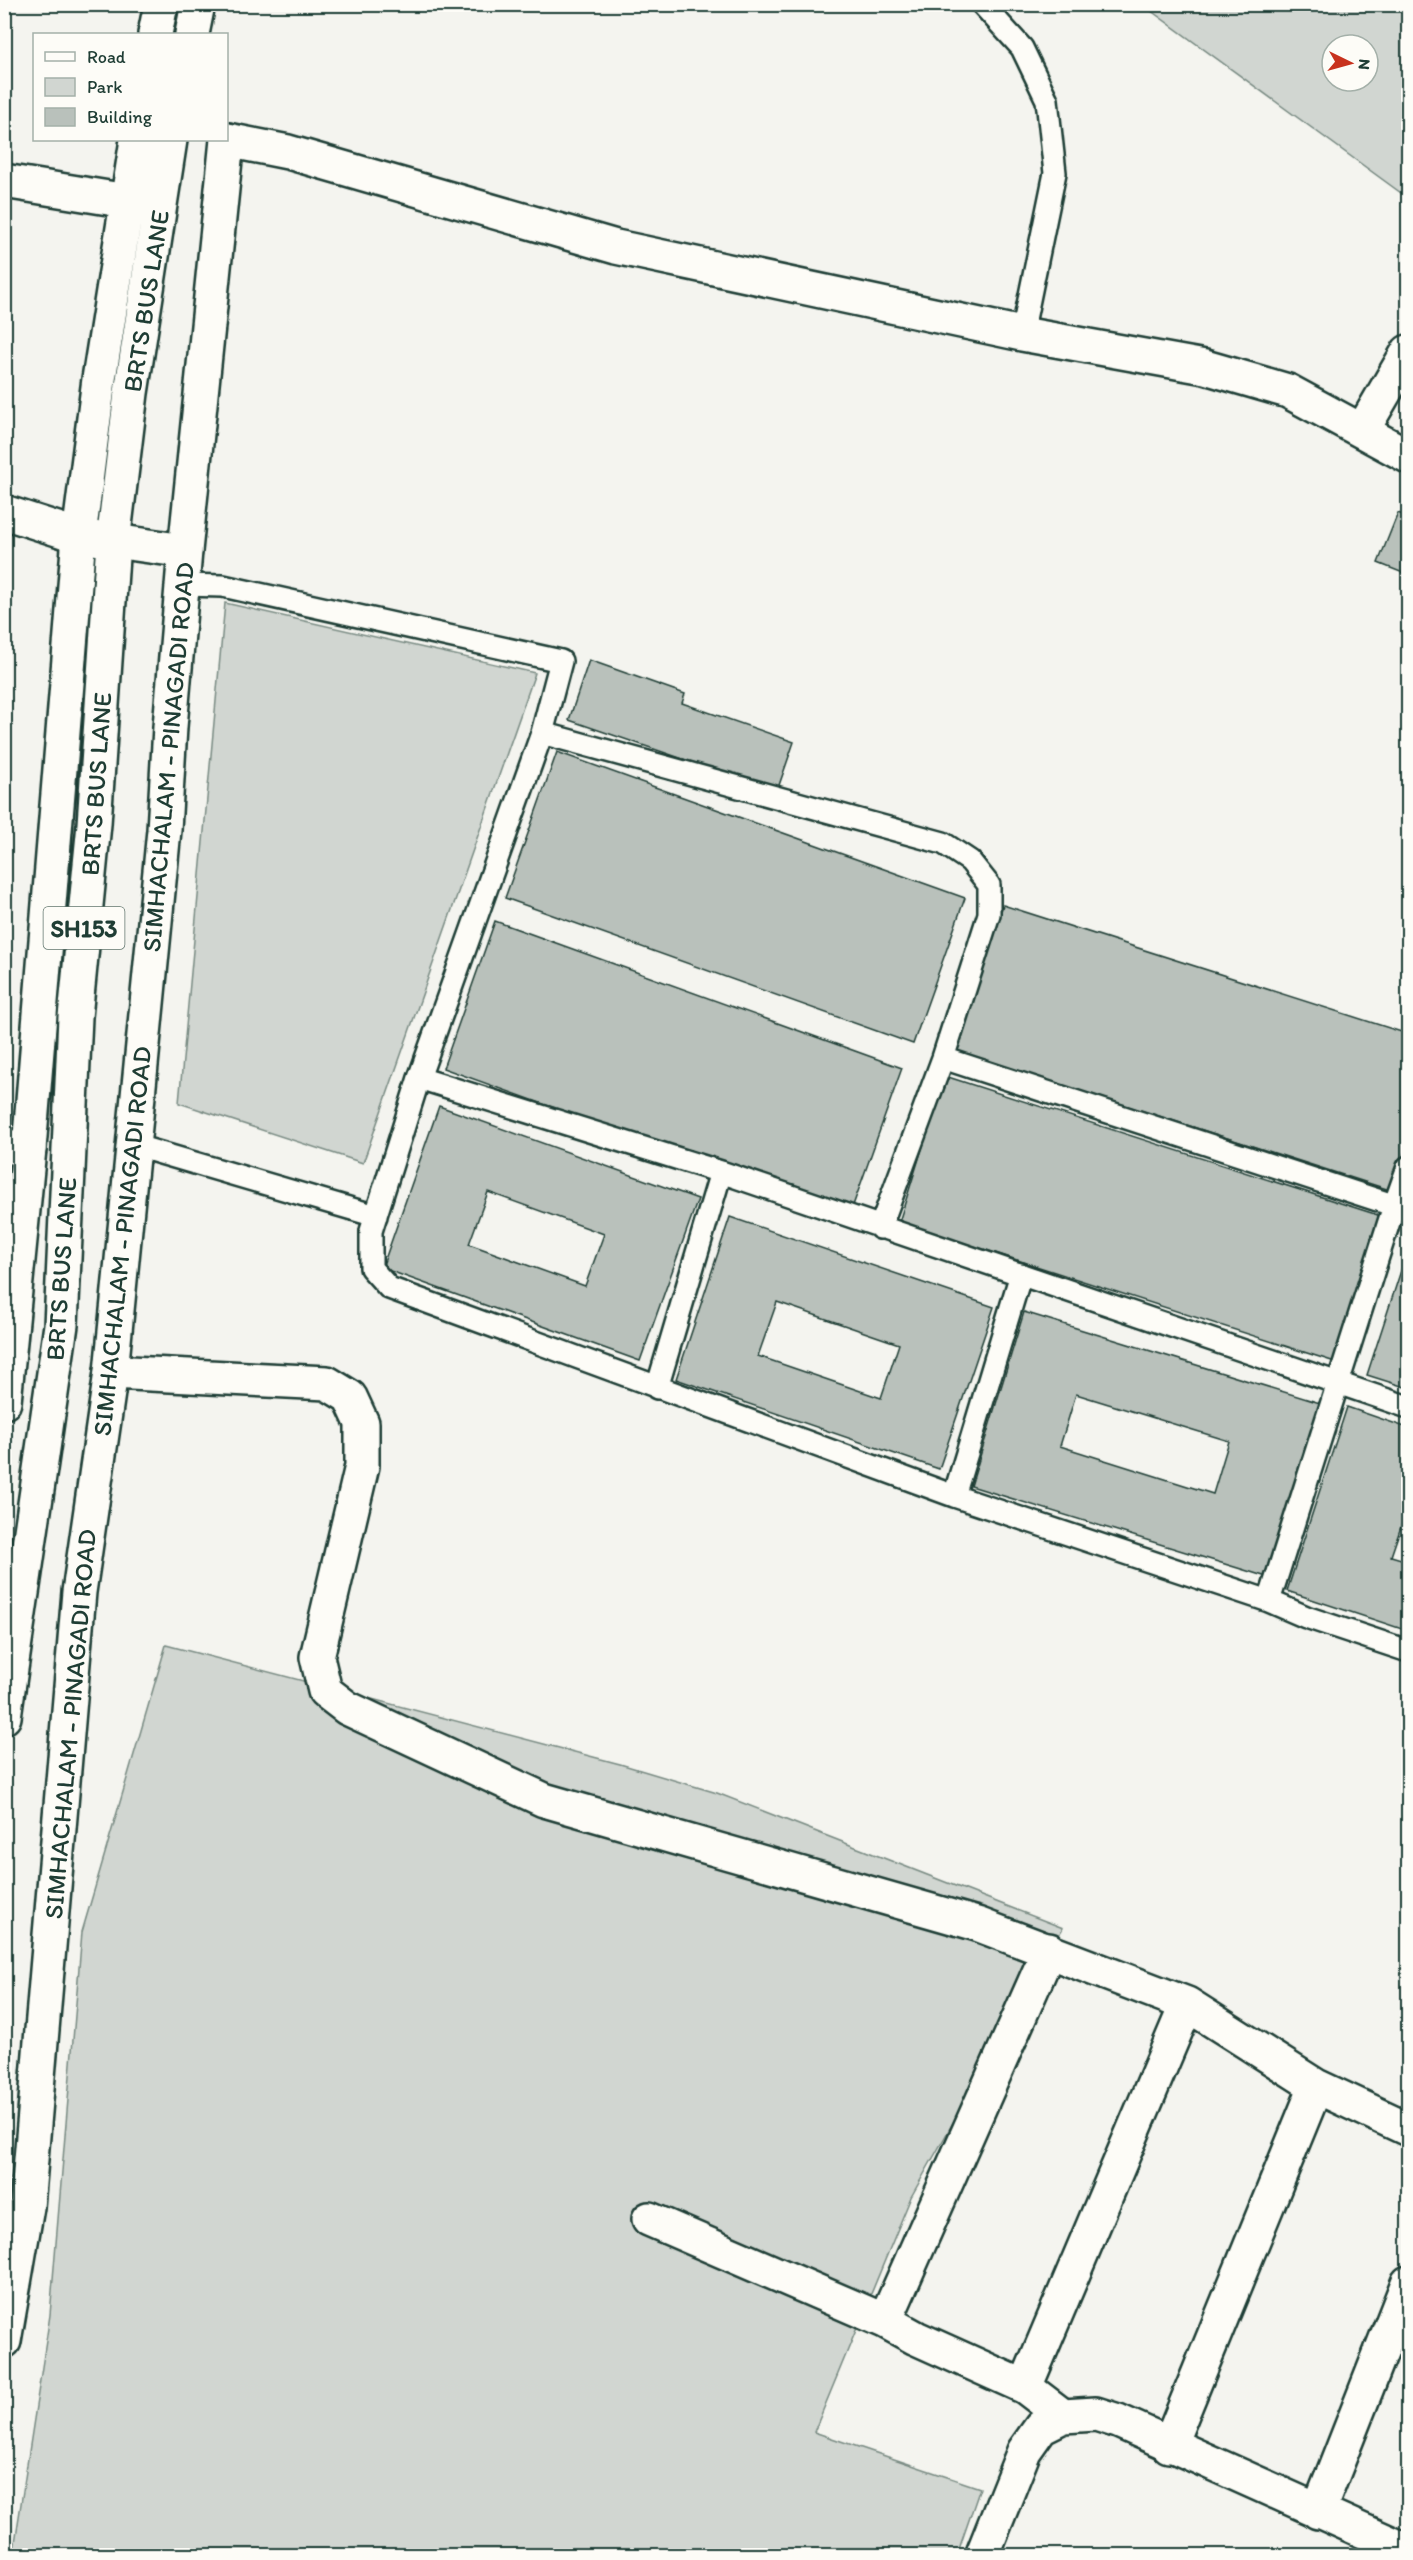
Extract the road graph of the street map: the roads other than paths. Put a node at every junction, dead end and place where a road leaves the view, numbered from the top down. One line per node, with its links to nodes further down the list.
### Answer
1 (161, 4): 4 (street)
2 (198, 4): 5 (street)
3 (982, 4): 12 (lane)
4 (155, 33)
5 (192, 33)
6 (228, 140): 12 (street)
7 (137, 141): 11 (street)
8 (170, 141): 18 (street, BRTS BUS LANE / SH153)
9 (227, 141): 19 (street, SIMHACHALAM - PINAGADI ROAD)
10 (4, 181): 11 (street)
11 (127, 201): 17 (street)
12 (1022, 334): 14 (street)
13 (1408, 352): 14 (street)
14 (1362, 431): 15 (street)
15 (1408, 456)
16 (4, 512): 17 (street)
17 (79, 536): 18 (street); 25 (street)
18 (113, 542): 19 (street); 40 (street, BRTS BUS LANE / SH153)
19 (185, 550): 20 (street, SIMHACHALAM - PINAGADI ROAD)
20 (182, 585): 21 (lane); 24 (street, SIMHACHALAM - PINAGADI ROAD)
21 (542, 733): 22 (lane); 23 (lane)
22 (943, 1058): 28 (lane); 30 (lane)
23 (419, 1078): 27 (lane); 29 (lane)
24 (133, 1145): 29 (lane); 32 (street, SIMHACHALAM - PINAGADI ROAD)
25 (17, 1148): 35 (street)
26 (1408, 1167): 28 (lane)
27 (721, 1173): 30 (lane); 34 (lane)
28 (1401, 1208): 33 (lane)
29 (376, 1216): 34 (lane)
30 (880, 1228): 31 (lane)
31 (1021, 1274): 33 (lane); 37 (lane)
32 (111, 1372): 41 (street); 48 (street, SIMHACHALAM - PINAGADI ROAD)
33 (1338, 1383): 36 (lane); 38 (lane)
34 (657, 1388): 37 (lane)
35 (4, 1402)
36 (1408, 1407)
37 (954, 1496): 38 (lane)
38 (1269, 1601): 39 (lane)
39 (1408, 1652)
40 (4, 1717)
41 (1049, 1950): 42 (street); 47 (street)
42 (1187, 2004): 43 (street); 49 (street)
43 (1316, 2086): 44 (street); 51 (street)
44 (1408, 2129)
45 (650, 2219): 47 (street)
46 (1408, 2283): 52 (street)
47 (885, 2321): 49 (street)
48 (4, 2341)
49 (1024, 2387): 50 (street)
50 (1063, 2416): 51 (street); 54 (street)
51 (1169, 2446): 52 (street)
52 (1318, 2512): 53 (street)
53 (1408, 2551)
54 (982, 2556)

